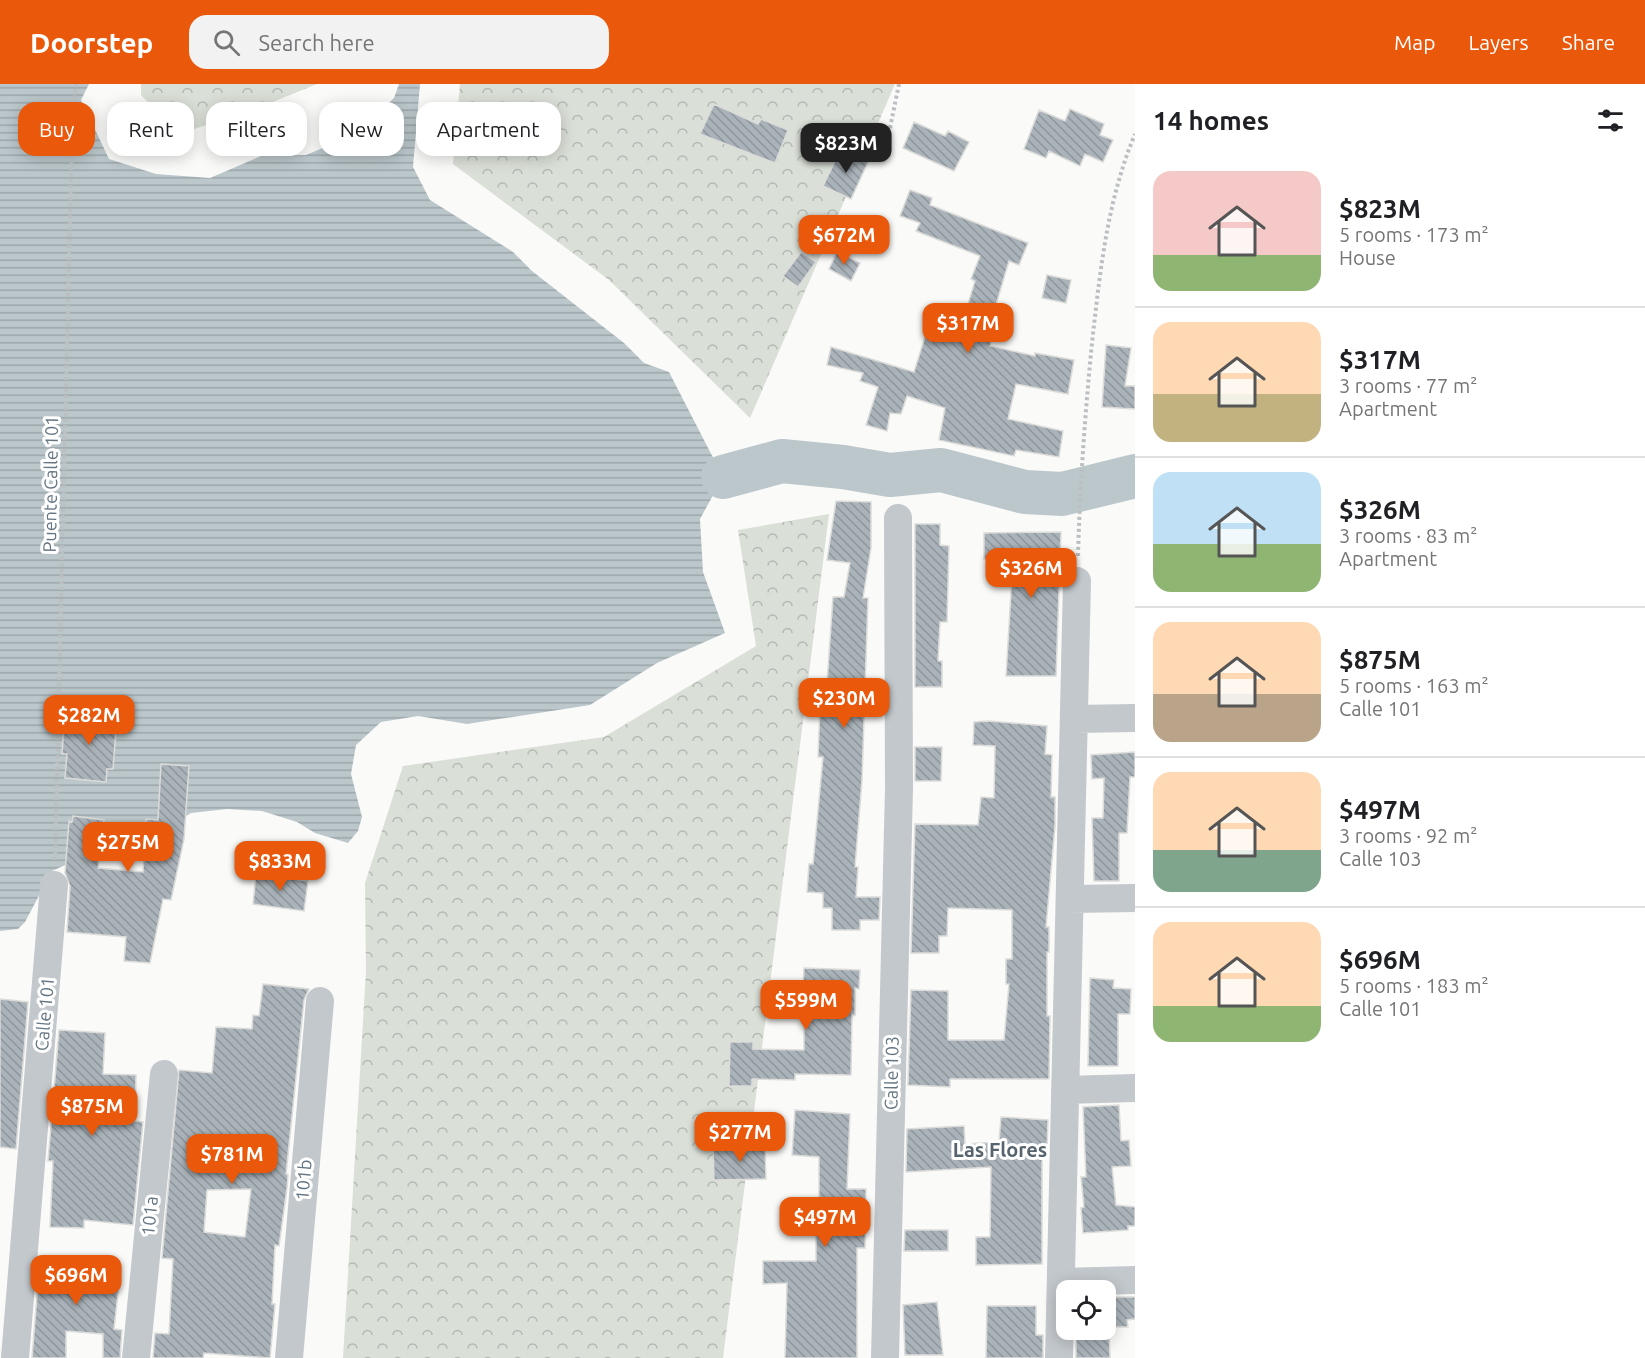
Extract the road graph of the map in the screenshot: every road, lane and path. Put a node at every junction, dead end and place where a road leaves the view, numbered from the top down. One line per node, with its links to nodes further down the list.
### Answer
1 (76, 84): 9 (path, Puente Calle 101)
2 (899, 84): 3 (path)
3 (890, 128)
4 (1135, 134): 6 (path)
5 (898, 518): 23 (street, Calle 103)
6 (1077, 581): 8 (street)
7 (1135, 718): 8 (street)
8 (1074, 719): 11 (street)
9 (54, 885): 20 (street, Calle 101)
10 (1135, 898): 11 (street)
11 (1070, 899): 15 (street)
12 (320, 1001): 22 (street, 101b)
13 (164, 1074): 21 (street, 101a)
14 (1135, 1088): 15 (street)
15 (1065, 1090): 16 (street)
16 (1060, 1280)
17 (1135, 1280): 18 (street)
18 (1116, 1281)
19 (1059, 1340): 24 (street)
20 (15, 1358)
21 (136, 1358)
22 (289, 1358)
23 (885, 1358)
24 (1059, 1358)

